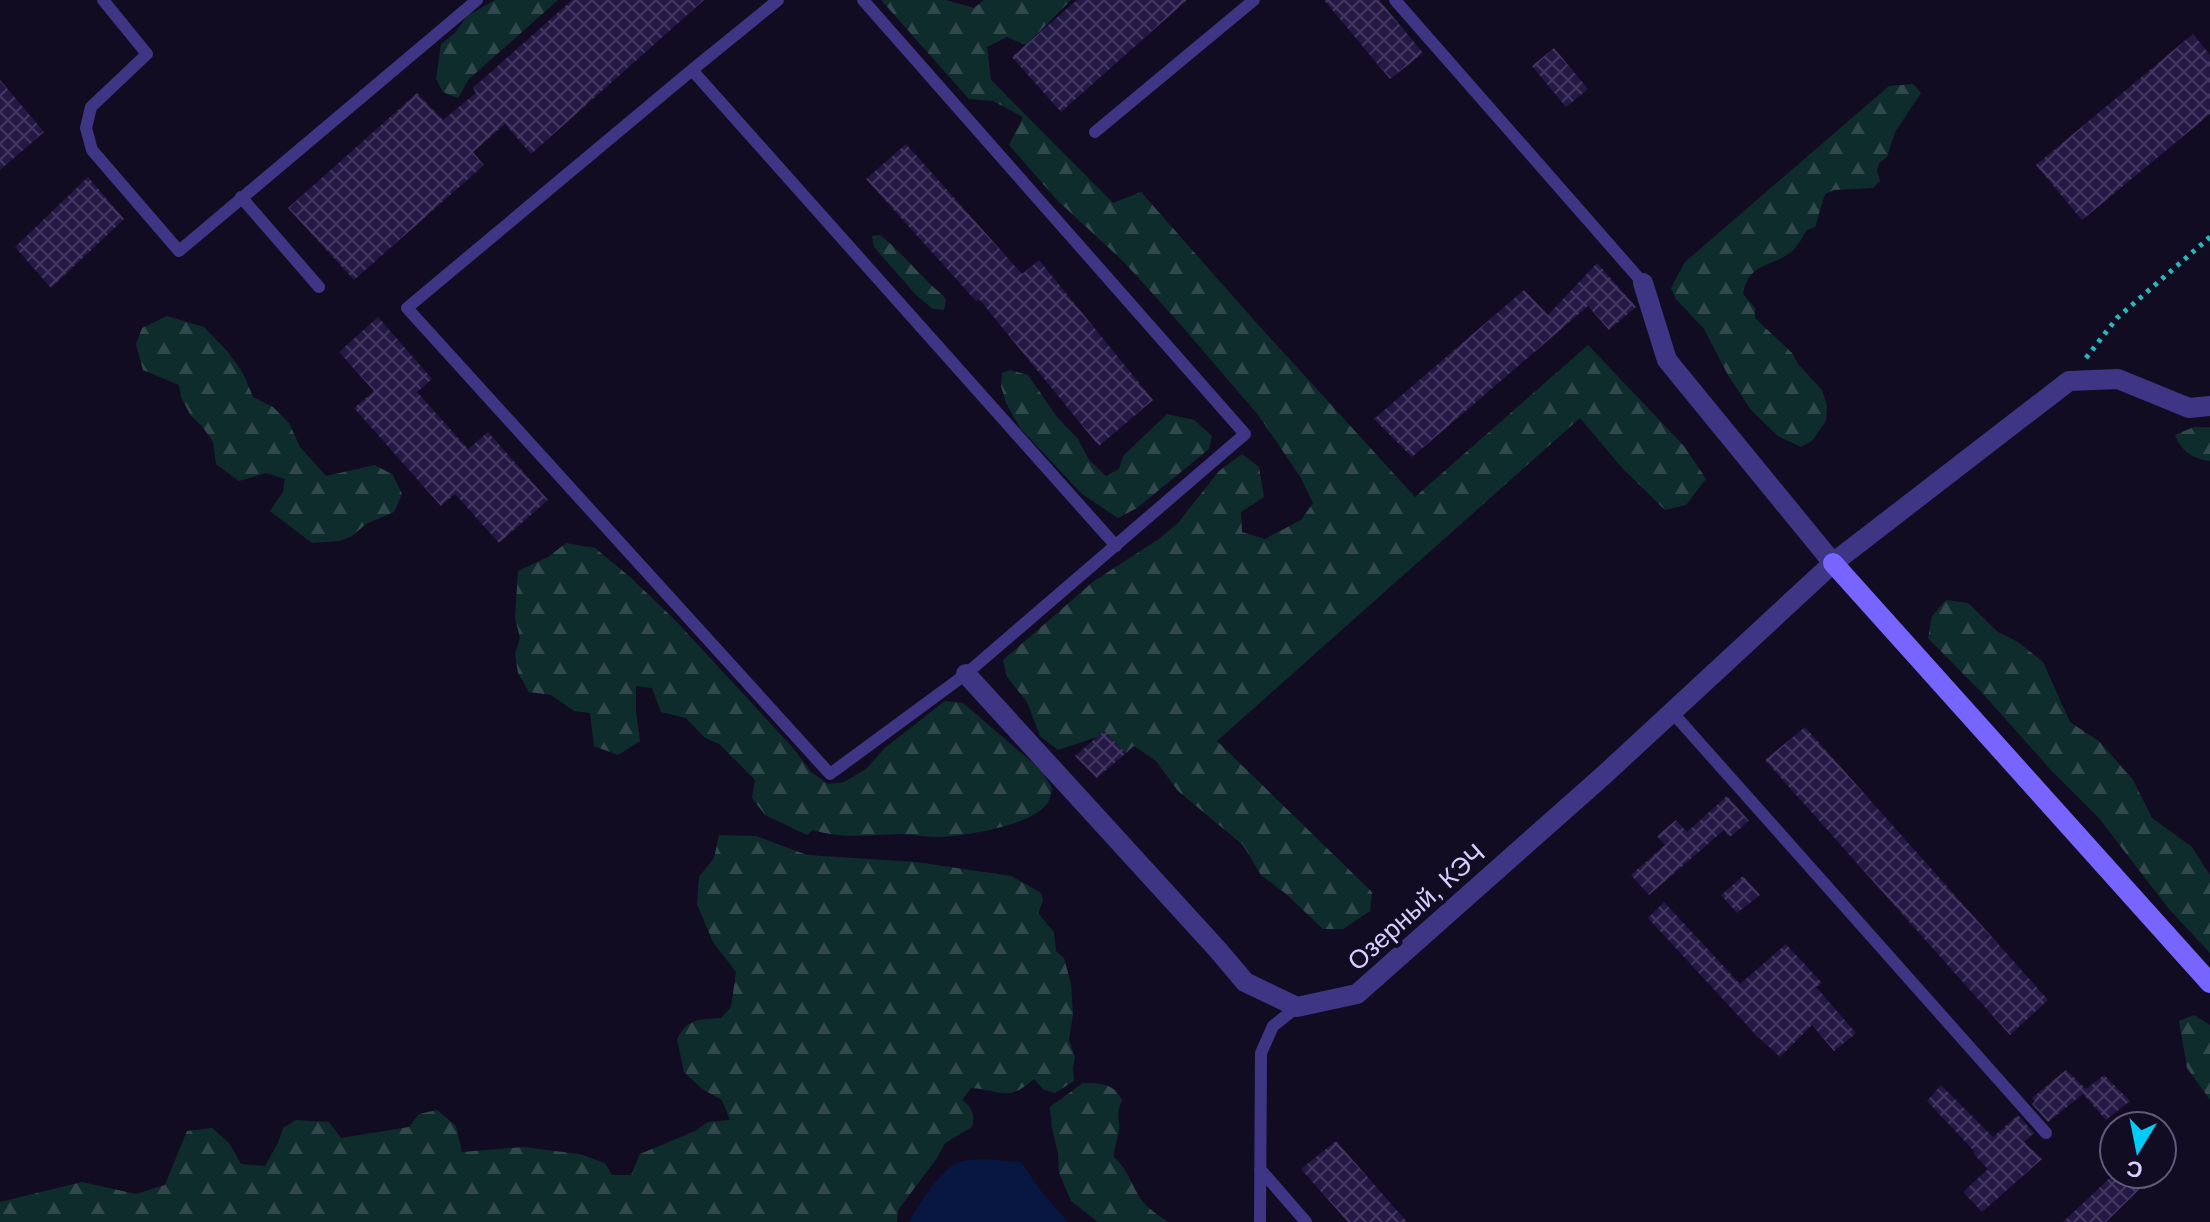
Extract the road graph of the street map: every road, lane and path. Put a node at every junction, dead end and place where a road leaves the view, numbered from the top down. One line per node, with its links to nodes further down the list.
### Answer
1 (103, 0): 9 (lane)
2 (477, 0): 9 (lane)
3 (778, 0): 7 (lane)
4 (863, 0): 15 (lane)
5 (1254, 0): 8 (lane)
6 (1395, 0): 11 (lane)
7 (692, 70): 15 (lane); 17 (lane)
8 (1095, 132)
9 (241, 197): 12 (lane)
10 (2210, 237): 13 (path)
11 (1643, 283): 16 (street)
12 (319, 287)
13 (2069, 381): 14 (street); 16 (street, Озерный, КЭЧ)
14 (2210, 406)
15 (1116, 546): 17 (lane)
16 (1833, 563): 18 (street, Озерный, КЭЧ); 19 (street)
17 (966, 674): 20 (street)
18 (1672, 712): 20 (street, Озерный, КЭЧ); 21 (lane)
19 (2210, 983)
20 (1297, 1007): 22 (lane)
21 (2046, 1133)
22 (1260, 1169): 23 (lane); 24 (lane)
23 (1260, 1222)
24 (1306, 1222)

